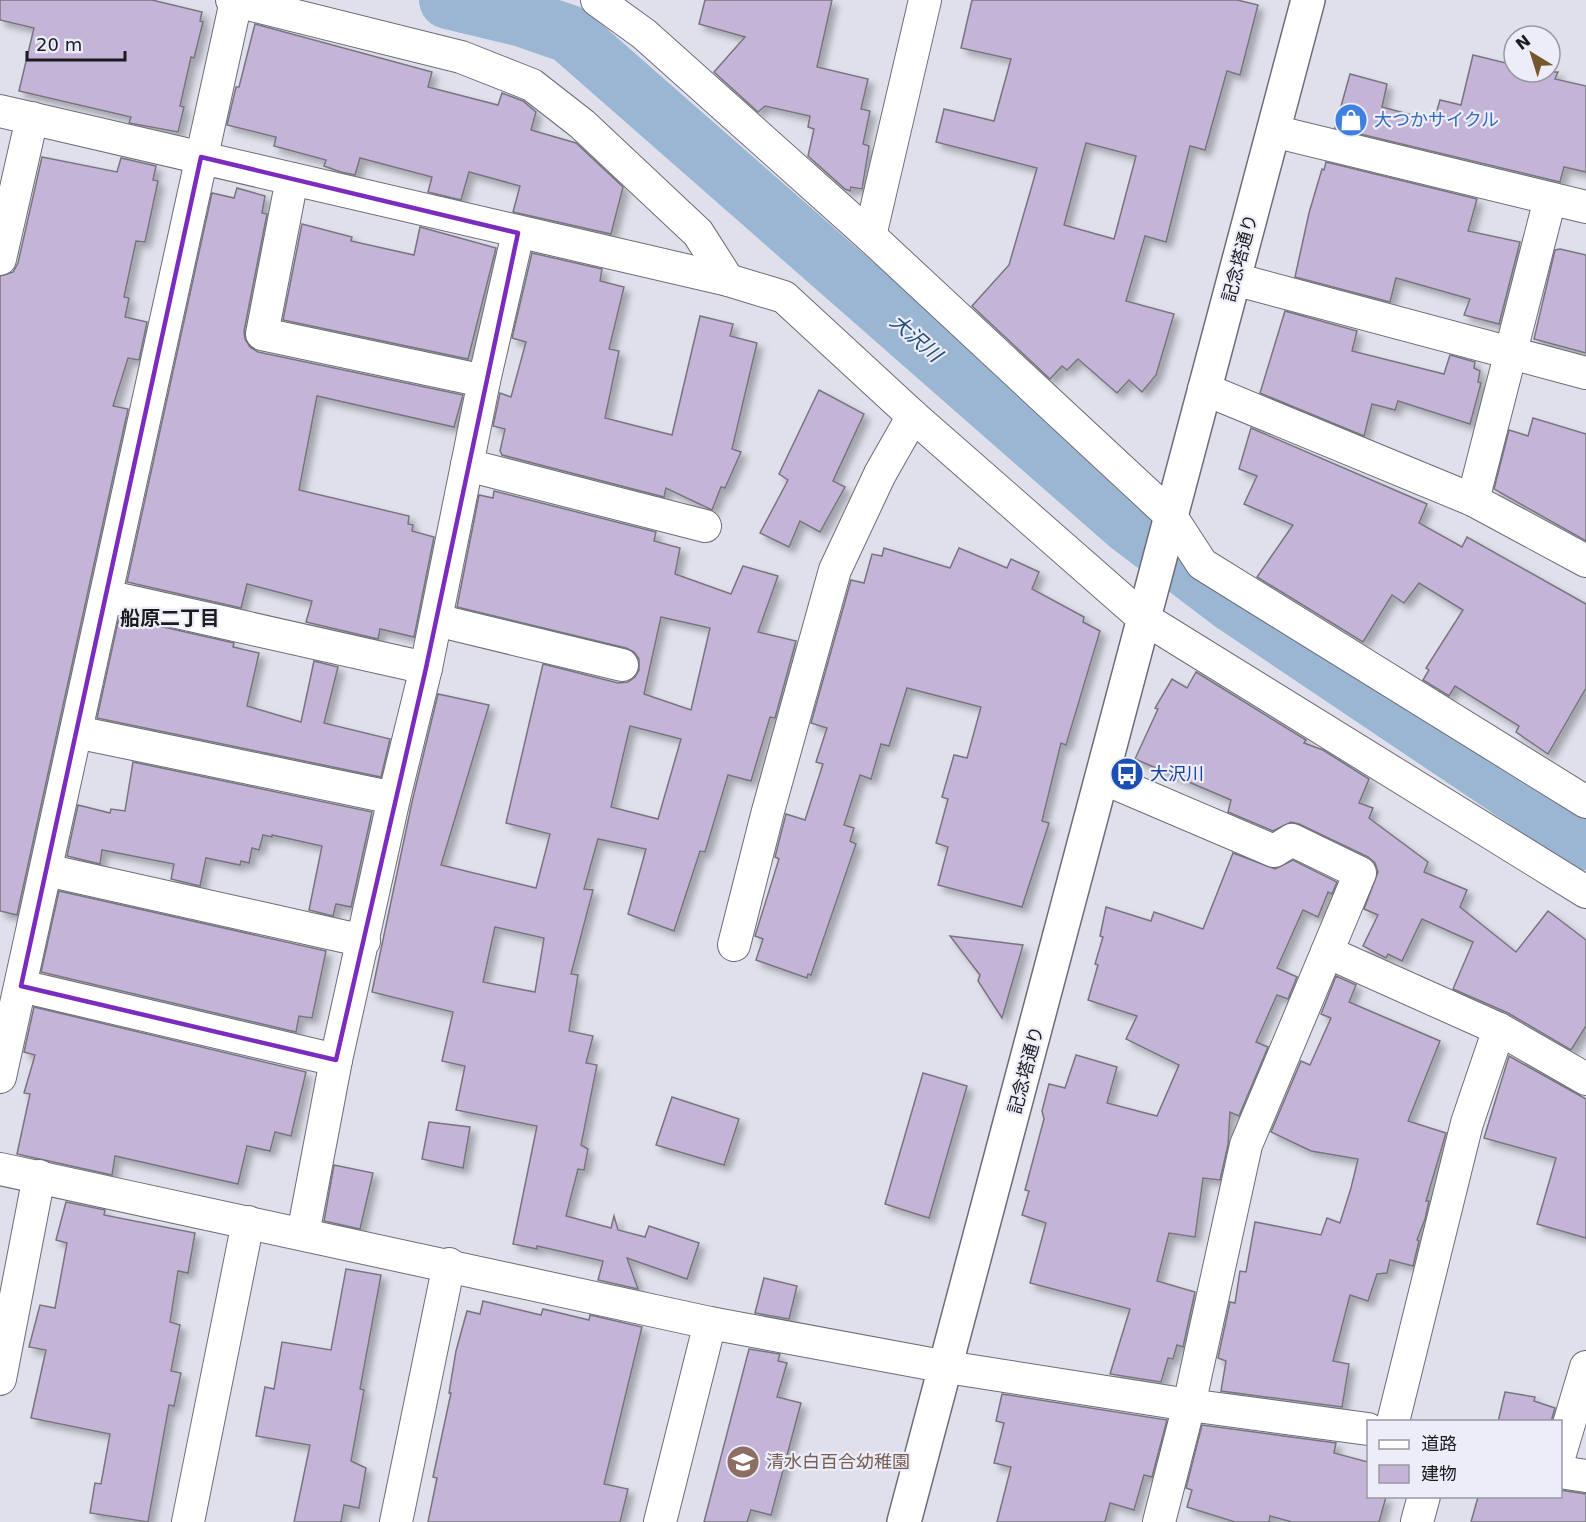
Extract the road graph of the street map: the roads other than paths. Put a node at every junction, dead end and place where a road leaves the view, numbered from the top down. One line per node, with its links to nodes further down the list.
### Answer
1 (597, 0): 13 (street)
2 (925, 0): 13 (street)
3 (1308, 0): 7 (street, 記念塔通り)
4 (234, 1): 8 (street); 16 (street)
5 (0, 111): 6 (street)
6 (32, 118): 8 (street); 14 (street)
7 (1273, 131): 10 (street); 15 (street, 記念塔通り)
8 (201, 157): 9 (street); 27 (street)
9 (292, 179): 12 (street); 19 (street)
10 (1550, 198): 11 (street); 17 (street)
11 (1586, 207)
12 (519, 233): 16 (street); 19 (street)
13 (870, 236): 24 (street)
14 (0, 260)
15 (1234, 279): 17 (street); 20 (street, 記念塔通り)
16 (728, 280): 21 (street)
17 (1510, 352): 18 (street); 23 (street)
18 (1586, 373)
19 (484, 381): 22 (street)
20 (1204, 389): 23 (street); 24 (street, 記念塔通り)
21 (914, 416): 28 (street); 39 (street)
22 (467, 465): 25 (street); 29 (street)
23 (1473, 500): 26 (street)
24 (1170, 515): 28 (street, 記念塔通り); 35 (street)
25 (705, 526)
26 (1586, 561)
27 (106, 596): 31 (street); 32 (street)
28 (1142, 617): 33 (street, 記念塔通り); 37 (street)
29 (436, 620): 30 (street); 31 (street)
30 (622, 665)
31 (426, 668): 34 (street)
32 (76, 732): 34 (street); 36 (street)
33 (1102, 778): 40 (street); 52 (street, 記念塔通り)
34 (394, 798): 38 (street)
35 (1586, 802)
36 (46, 870): 38 (street); 41 (street)
37 (1586, 892)
38 (364, 941): 43 (street)
39 (734, 945)
40 (1327, 952): 42 (street); 55 (street)
41 (21, 986): 43 (street); 44 (street)
42 (1499, 1029): 45 (street); 56 (street)
43 (336, 1059): 49 (street)
44 (0, 1077)
45 (1586, 1079)
46 (0, 1168): 47 (street)
47 (39, 1176): 48 (street); 54 (street)
48 (248, 1222): 49 (street); 62 (street)
49 (303, 1234): 50 (street)
50 (449, 1264): 51 (street); 63 (street)
51 (710, 1323): 52 (street); 64 (street)
52 (947, 1366): 55 (street); 65 (street, 記念塔通り)
53 (1586, 1367): 58 (street)
54 (0, 1379)
55 (1189, 1405): 57 (street); 66 (street)
56 (1394, 1420)
57 (1367, 1429)
58 (1562, 1447)
59 (1562, 1472): 60 (street)
60 (1586, 1476)
61 (1424, 1498): 67 (street)
62 (188, 1522)
63 (396, 1522)
64 (660, 1522)
65 (904, 1522)
66 (1159, 1522)
67 (1417, 1522)

